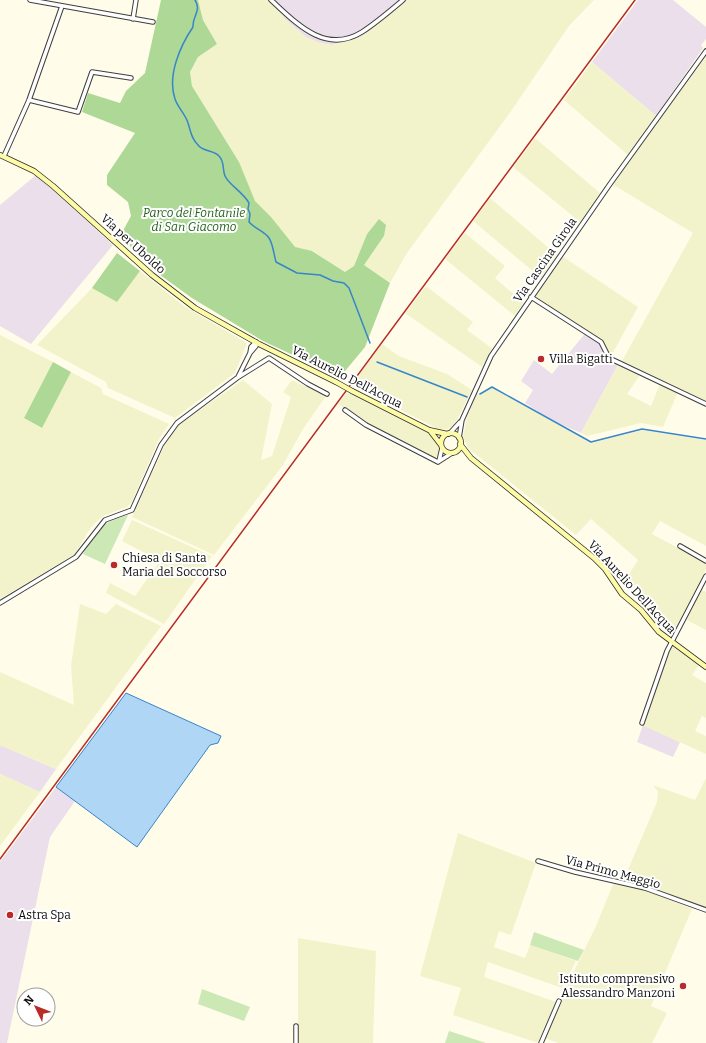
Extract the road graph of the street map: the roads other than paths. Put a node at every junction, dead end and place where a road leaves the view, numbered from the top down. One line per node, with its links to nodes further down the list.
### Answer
1 (30, 0): 5 (street)
2 (136, 0): 6 (street)
3 (272, 0): 4 (street)
4 (403, 0)
5 (62, 6): 6 (street); 10 (street)
6 (133, 19): 7 (street)
7 (153, 22)
8 (706, 51): 12 (street, Via Cascina Girola)
9 (131, 78): 10 (street)
10 (29, 100): 11 (street)
11 (2, 156): 13 (street, Via per Uboldo)
12 (532, 297): 16 (street); 18 (street, Via Cascina Girola)
13 (256, 342): 14 (street); 19 (street, Via Aurelio Dell'Acqua, bridge)
14 (238, 378): 15 (street); 30 (street)
15 (327, 394)
16 (706, 404)
17 (345, 410): 26 (street)
18 (462, 420): 20 (street, Via Cascina Girola); 21 (street, Via Cascina Girola)
19 (430, 430): 20 (street, Via Aurelio Dell'Acqua); 23 (street, Via Aurelio Dell'Acqua)
20 (448, 434): 21 (street); 23 (street)
21 (459, 438): 22 (street)
22 (460, 444): 24 (street); 25 (street, Via Aurelio Dell'Acqua)
23 (442, 447): 24 (street); 26 (street)
24 (454, 452): 25 (street, Via Aurelio Dell'Acqua); 26 (street)
25 (472, 458): 31 (street, Via Aurelio Dell'Acqua)
26 (438, 462)
27 (680, 546): 28 (street)
28 (706, 561)
29 (706, 576): 31 (street)
30 (0, 604)
31 (672, 643): 32 (street, Via Aurelio Dell'Acqua); 33 (street)
32 (706, 667)
33 (642, 723)
34 (538, 861): 35 (street, Via Primo Maggio)
35 (706, 910)
36 (559, 1001): 39 (street)
37 (296, 1026): 38 (street)
38 (296, 1043)
39 (541, 1043)

